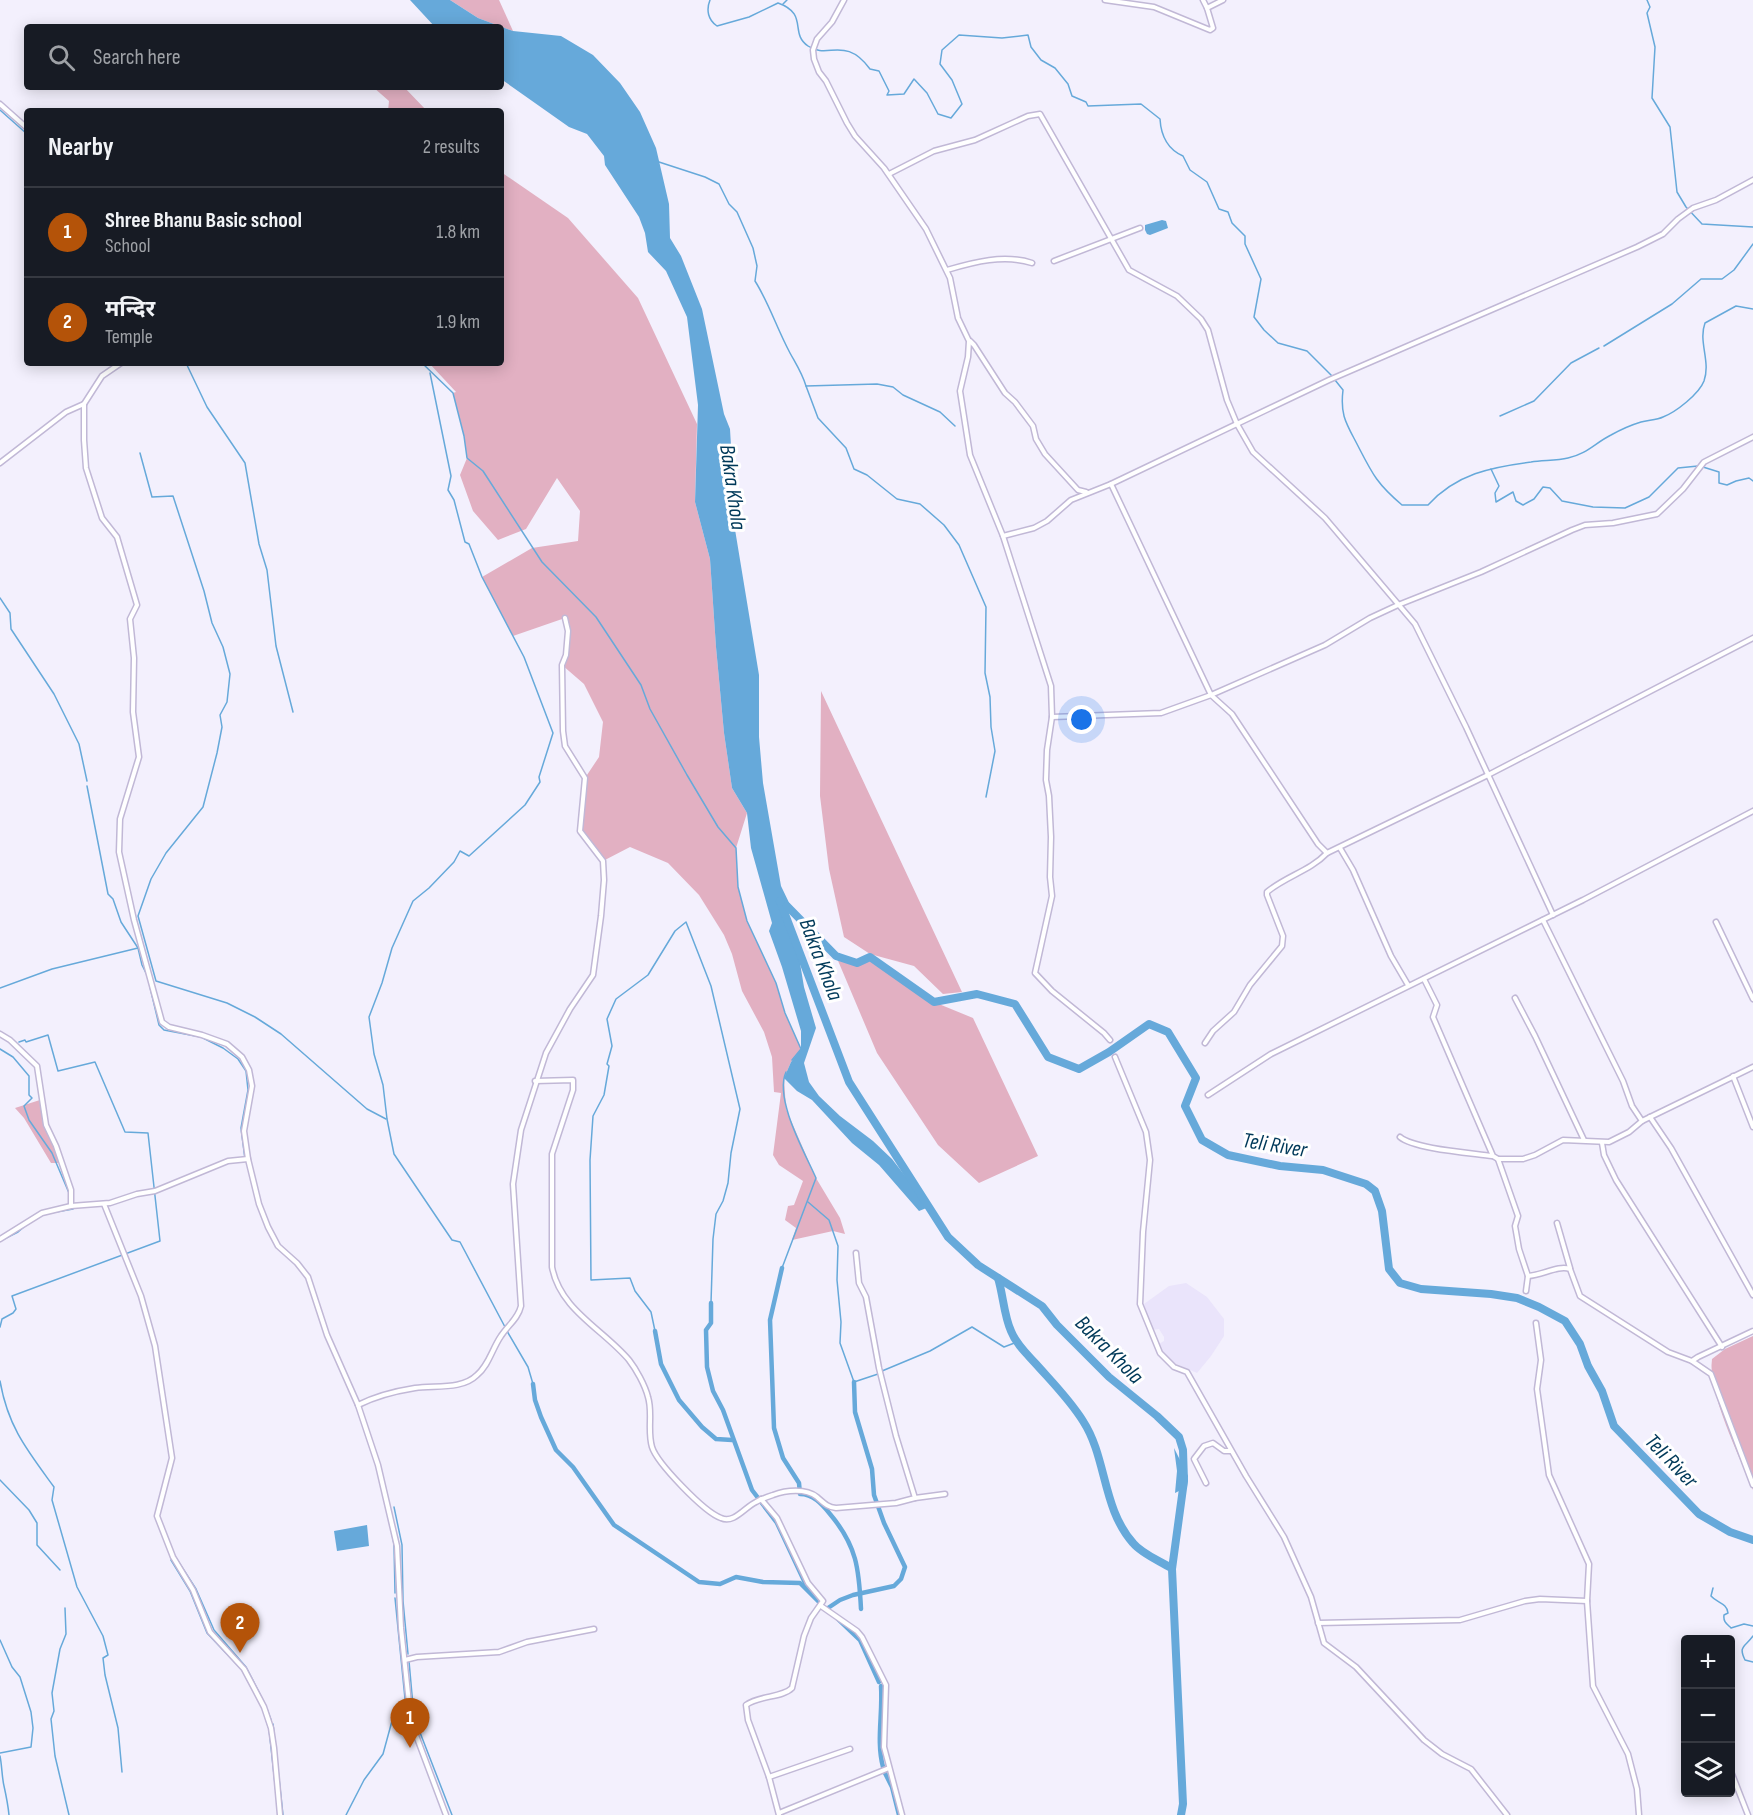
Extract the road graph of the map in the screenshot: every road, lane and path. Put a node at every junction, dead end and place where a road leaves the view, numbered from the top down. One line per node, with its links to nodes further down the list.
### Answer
1 (844, 0): 8 (street)
2 (1105, 0): 5 (street)
3 (1203, 0): 5 (street)
4 (1223, 0): 5 (street)
5 (1207, 8)
6 (0, 104): 7 (street)
7 (24, 125)
8 (889, 174): 11 (street); 14 (street)
9 (1753, 180): 18 (street)
10 (1140, 228): 11 (street)
11 (1113, 238): 12 (street); 18 (street)
12 (1054, 261)
13 (1032, 263): 14 (street)
14 (946, 270): 15 (street)
15 (969, 341): 22 (street); 23 (street)
16 (117, 366): 17 (street)
17 (84, 404): 20 (street); 55 (street)
18 (1237, 424): 21 (street); 24 (street)
19 (1753, 437): 24 (street)
20 (0, 464)
21 (1111, 484): 22 (street); 27 (street)
22 (1086, 492): 23 (street)
23 (1003, 536): 28 (street)
24 (1398, 605): 27 (street); 29 (street)
25 (565, 618): 46 (street)
26 (1753, 638): 29 (street)
27 (1211, 695): 28 (street); 32 (street)
28 (1052, 717): 41 (street)
29 (1488, 775): 31 (street); 33 (street)
30 (1753, 812): 33 (street)
31 (1340, 848): 32 (street); 37 (street)
32 (1327, 853): 42 (street)
33 (1553, 915): 34 (street)
34 (1543, 919): 36 (street); 49 (street)
35 (1716, 922): 39 (street)
36 (1424, 979): 37 (street); 54 (street)
37 (1408, 985): 47 (street)
38 (1515, 998): 52 (street)
39 (1753, 999)
40 (0, 1034): 58 (street)
41 (1110, 1040)
42 (1204, 1043)
43 (1116, 1057): 71 (street)
44 (1753, 1067): 45 (street)
45 (1733, 1076): 48 (street); 50 (street)
46 (536, 1080): 70 (street); 76 (street)
47 (1208, 1095)
48 (1650, 1116): 49 (street); 65 (street)
49 (1642, 1121): 53 (street)
50 (1753, 1127)
51 (1400, 1137): 54 (street)
52 (1584, 1140): 53 (street); 56 (street)
53 (1602, 1143): 68 (street)
54 (1493, 1156): 56 (street)
55 (248, 1159): 57 (street); 70 (street)
56 (1498, 1159): 63 (street)
57 (104, 1204): 58 (street); 87 (street)
58 (71, 1206): 60 (street)
59 (1557, 1223): 62 (street)
60 (0, 1239)
61 (856, 1253): 75 (street)
62 (1570, 1269): 63 (street); 69 (street)
63 (1528, 1276): 64 (street)
64 (1526, 1291)
65 (1753, 1295)
66 (1536, 1323): 77 (street)
67 (1753, 1331): 68 (street)
68 (1722, 1347): 69 (street)
69 (1692, 1361): 73 (street)
70 (358, 1405): 81 (street)
71 (1232, 1452): 72 (street); 79 (street)
72 (1206, 1483)
73 (1753, 1485)
74 (945, 1494): 75 (street)
75 (915, 1498): 76 (street)
76 (763, 1501): 78 (street)
77 (1587, 1601): 79 (street); 91 (street)
78 (821, 1606): 83 (street); 84 (street)
79 (1318, 1623): 90 (street)
80 (594, 1629): 81 (street)
81 (405, 1660): 88 (street)
82 (850, 1749): 84 (street)
83 (888, 1768): 86 (street); 89 (street)
84 (769, 1777): 86 (street)
85 (1735, 1780): 92 (street)
86 (779, 1814)
87 (280, 1815)
88 (446, 1815)
89 (902, 1815)
90 (1507, 1815)
91 (1639, 1815)
92 (1748, 1815)

